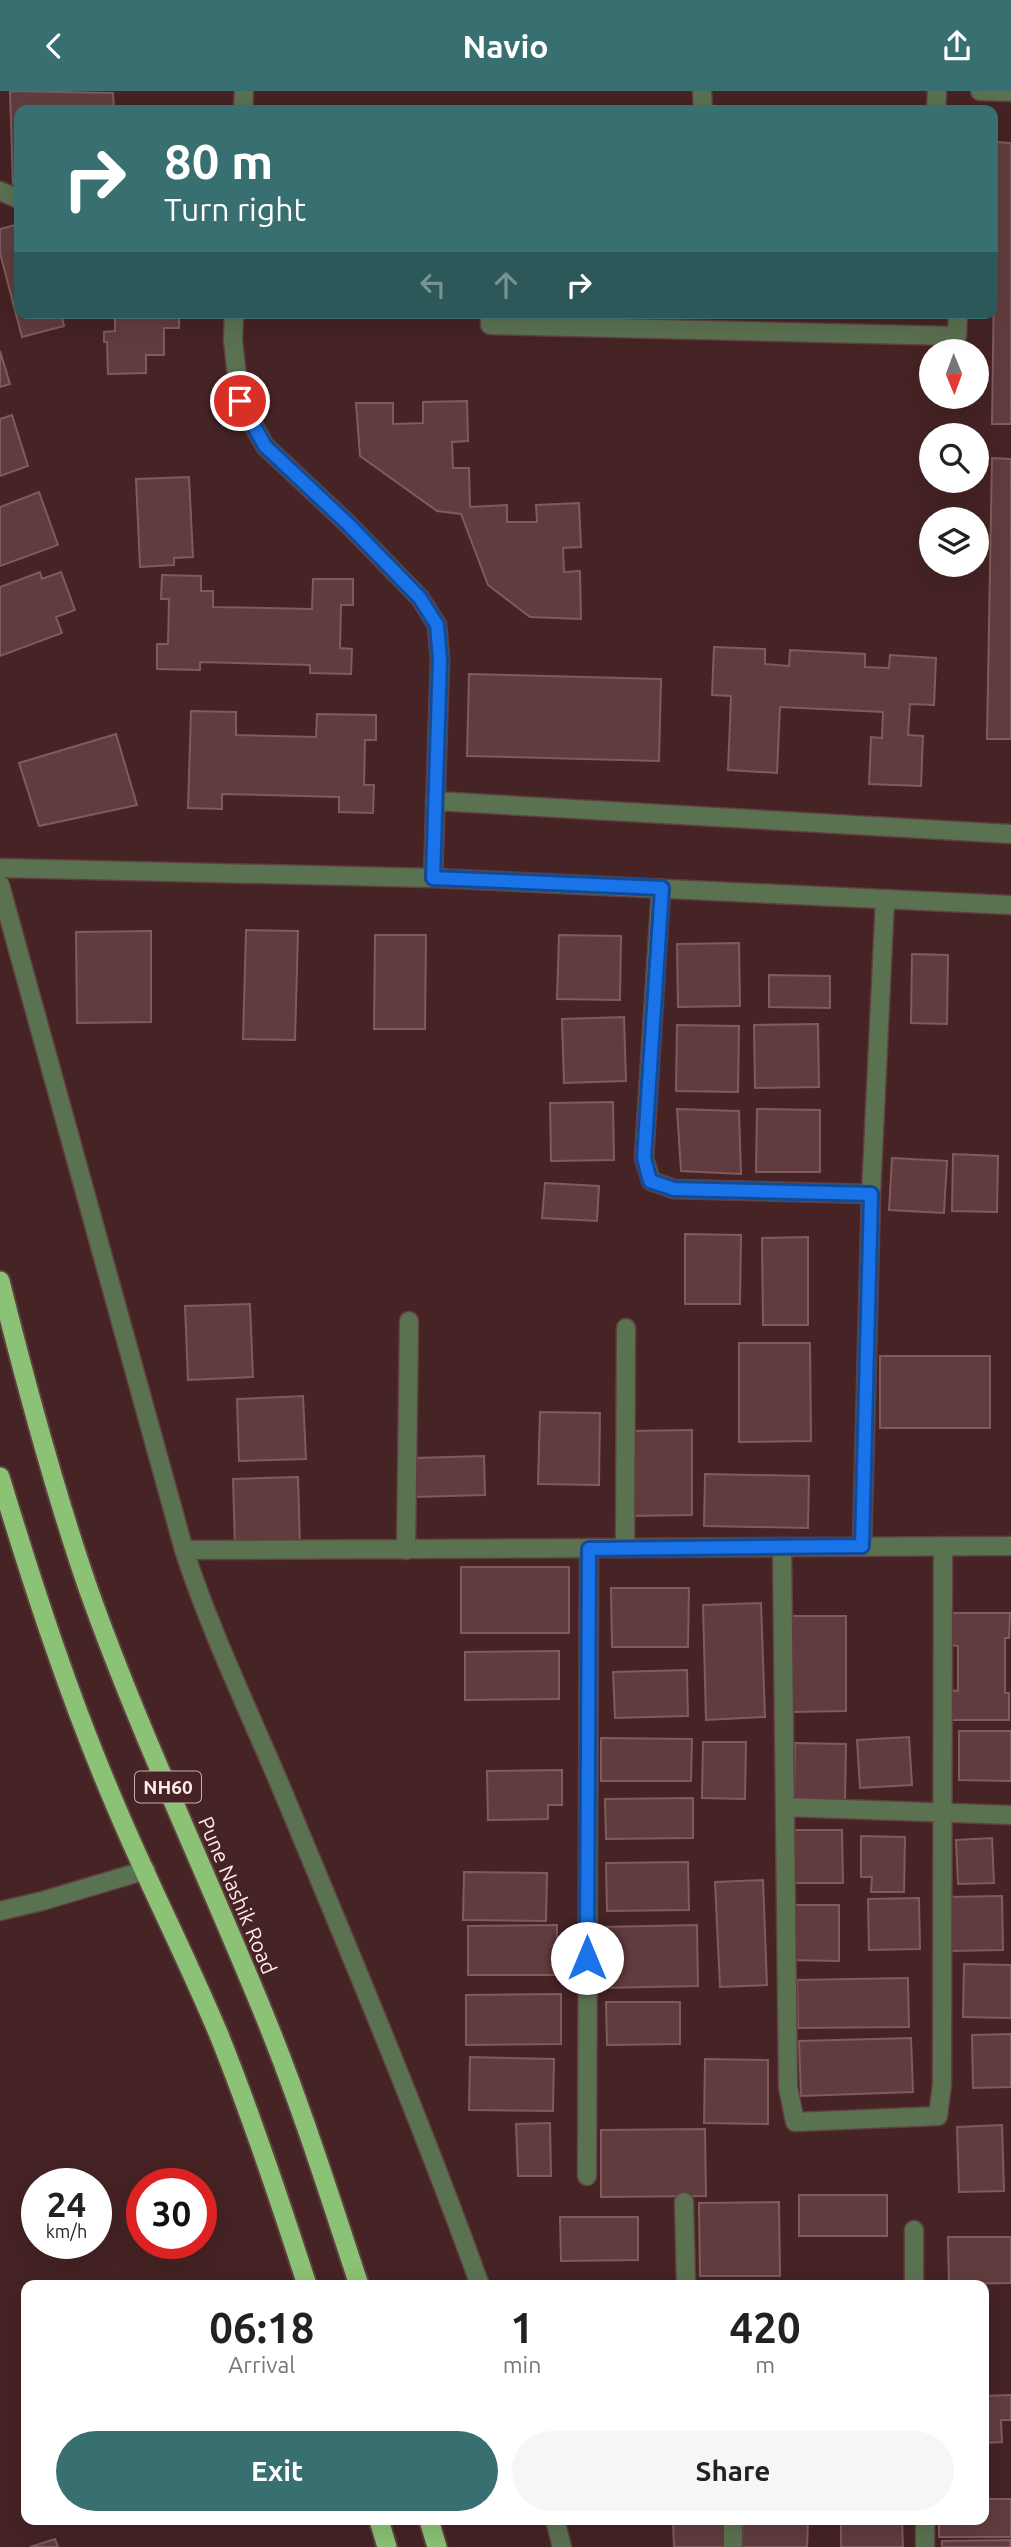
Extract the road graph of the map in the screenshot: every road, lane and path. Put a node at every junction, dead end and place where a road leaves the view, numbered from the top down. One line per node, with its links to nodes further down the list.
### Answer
1 (980, 91): 2 (street)
2 (1011, 92)
3 (234, 319): 6 (street)
4 (490, 319): 5 (street)
5 (958, 319)
6 (435, 801): 7 (street); 9 (street)
7 (1011, 834)
8 (0, 868): 9 (street)
9 (433, 878): 11 (street)
10 (0, 885): 26 (street)
11 (662, 888): 12 (street); 14 (street)
12 (885, 899): 13 (street); 14 (street)
13 (1011, 905)
14 (871, 1194): 19 (street)
15 (0, 1281): 36 (highway, Pune Nashik Road / NH60)
16 (409, 1321): 25 (street)
17 (626, 1328): 23 (street)
18 (0, 1477): 30 (highway, NH60)
19 (862, 1546): 20 (street); 22 (street)
20 (943, 1546): 21 (street); 28 (street)
21 (1011, 1546)
22 (782, 1547): 23 (street); 27 (street)
23 (625, 1548): 24 (street)
24 (589, 1549): 25 (street); 32 (street)
25 (406, 1550): 26 (street)
26 (184, 1551): 37 (street)
27 (785, 1807): 28 (street); 28 (street)
28 (943, 1812): 29 (street)
29 (1011, 1815)
30 (146, 1870): 31 (street); 35 (highway, NH60)
31 (0, 1911)
32 (587, 2176)
33 (684, 2202): 38 (street)
34 (914, 2230): 39 (street)
35 (305, 2280)
36 (357, 2280)
37 (478, 2280)
38 (686, 2280)
39 (914, 2280)
40 (380, 2525): 45 (highway)
41 (430, 2525): 46 (highway)
42 (556, 2525): 47 (street)
43 (733, 2525): 48 (street)
44 (925, 2525): 49 (street)
45 (387, 2547)
46 (437, 2547)
47 (562, 2547)
48 (733, 2547)
49 (925, 2547)

